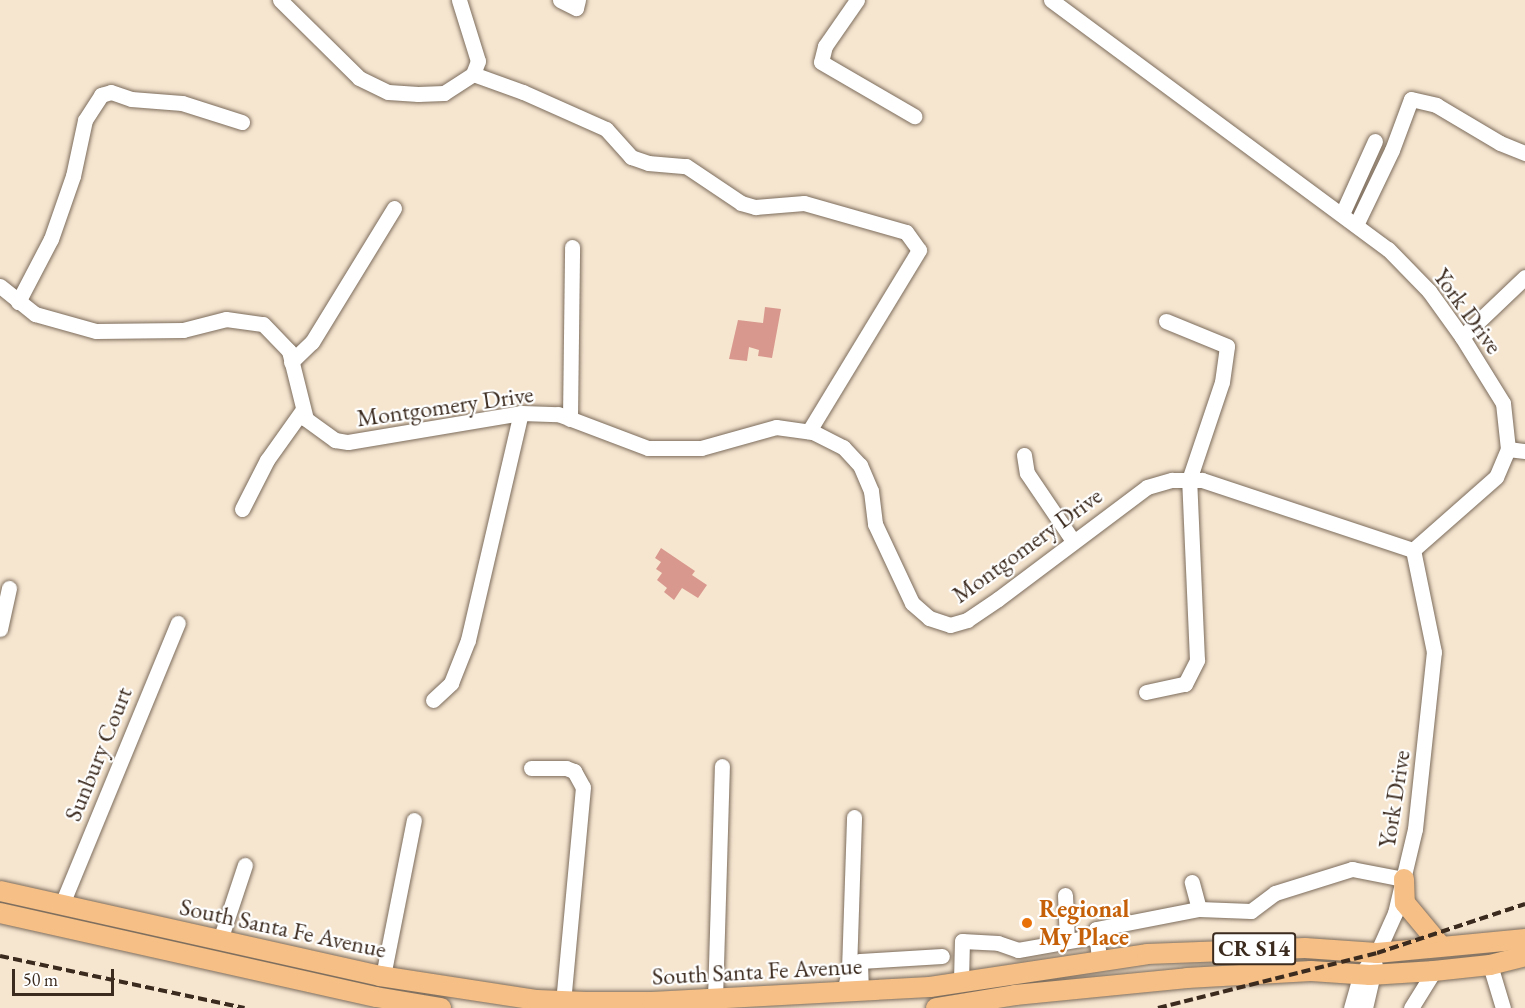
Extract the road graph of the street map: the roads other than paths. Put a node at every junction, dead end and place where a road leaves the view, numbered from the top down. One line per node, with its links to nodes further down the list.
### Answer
1 (280, 0): 7 (street)
2 (459, 0): 7 (street)
3 (560, 0): 4 (street)
4 (579, 0)
5 (857, 0): 8 (street)
6 (1051, 0): 13 (street, York Drive)
7 (473, 74): 25 (street)
8 (914, 116)
9 (242, 122): 18 (street)
10 (1375, 141): 13 (street)
11 (1525, 153): 14 (street)
12 (394, 208): 21 (street)
13 (1342, 214): 14 (street, York Drive)
14 (1356, 225): 20 (street, York Drive)
15 (572, 247): 24 (street)
16 (1525, 277): 20 (street)
17 (0, 286): 18 (street)
18 (18, 302): 21 (street)
19 (1166, 321): 29 (street)
20 (1462, 337): 26 (street, York Drive)
21 (291, 362): 22 (street)
22 (302, 411): 23 (street, Montgomery Drive); 30 (street)
23 (521, 413): 24 (street, Montgomery Drive); 37 (street)
24 (570, 419): 25 (street, Montgomery Drive)
25 (809, 431): 31 (street, Montgomery Drive)
26 (1509, 449): 27 (street); 32 (street)
27 (1525, 451)
28 (1024, 455): 31 (street)
29 (1189, 480): 31 (street, Montgomery Drive); 32 (street, Montgomery Drive); 36 (street)
30 (242, 509)
31 (1073, 541)
32 (1413, 550): 43 (street, York Drive)
33 (9, 588): 35 (street)
34 (178, 623): 47 (street, Sunbury Court)
35 (0, 629)
36 (1146, 692)
37 (433, 700)
38 (722, 766): 66 (street)
39 (531, 768): 67 (street)
40 (854, 817): 65 (street)
41 (414, 820): 62 (street)
42 (245, 865): 52 (street)
43 (1404, 879): 48 (street); 54 (main road); 55 (street, York Drive)
44 (1192, 882): 48 (street)
45 (0, 891): 47 (main road, South Santa Fe Avenue / CR S14)
46 (1065, 895): 53 (street)
47 (62, 904): 52 (main road, South Santa Fe Avenue / CR S14)
48 (1199, 909): 50 (street)
49 (0, 913): 69 (main road, South Santa Fe Avenue)
50 (1097, 936): 53 (street); 58 (street)
51 (1525, 939): 54 (main road, South Santa Fe Avenue / CR S14)
52 (220, 940): 62 (main road, South Santa Fe Avenue / CR S14)
53 (1067, 941): 63 (street)
54 (1440, 945): 55 (main road, South Santa Fe Avenue / CR S14)
55 (1377, 953): 58 (main road, South Santa Fe Avenue / CR S14); 61 (street, York Drive); 64 (main road)
56 (942, 956): 65 (street)
57 (1525, 956): 59 (main road, CR S14)
58 (1099, 959): 63 (main road, South Santa Fe Avenue / CR S14)
59 (1490, 965): 60 (main road, CR S14); 68 (street)
60 (1434, 971): 61 (main road, CR S14); 73 (street)
61 (1367, 974): 64 (main road, CR S14); 71 (street); 72 (street)
62 (383, 976): 67 (main road, South Santa Fe Avenue / CR S14)
63 (962, 981): 65 (main road, South Santa Fe Avenue / CR S14)
64 (1068, 990): 70 (main road, CR S14)
65 (853, 993): 66 (main road, South Santa Fe Avenue / CR S14)
66 (715, 999): 67 (main road, South Santa Fe Avenue / CR S14)
67 (563, 1001)
68 (1498, 1006)
69 (441, 1008)
70 (936, 1008)
71 (1351, 1008)
72 (1365, 1008)
73 (1411, 1008)

